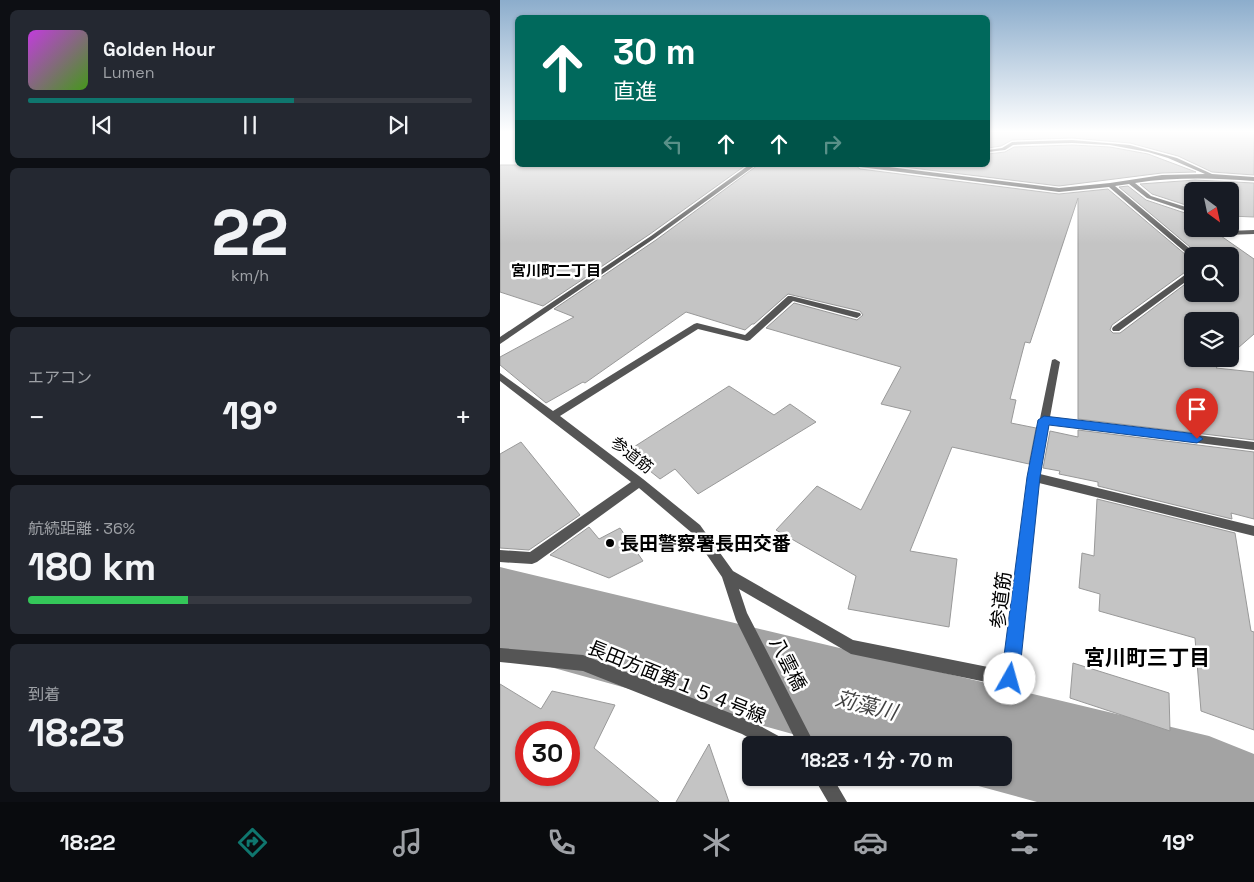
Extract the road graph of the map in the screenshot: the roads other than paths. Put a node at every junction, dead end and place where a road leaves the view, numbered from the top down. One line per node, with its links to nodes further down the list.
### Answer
1 (747, 169): 16 (street)
2 (895, 169): 7 (street)
3 (1197, 169): 4 (street)
4 (1212, 176): 5 (street); 6 (street)
5 (1254, 179)
6 (1130, 182): 7 (street); 8 (street)
7 (1110, 185): 8 (street)
8 (1138, 199): 9 (street); 12 (street)
9 (1184, 209)
10 (1254, 232): 11 (street)
11 (1239, 233)
12 (1185, 247)
13 (1184, 280): 15 (street)
14 (857, 314): 19 (street)
15 (1116, 329)
16 (500, 341)
17 (1055, 362): 20 (street)
18 (500, 376): 19 (street, 参道筋)
19 (553, 416): 23 (street, 参道筋)
20 (1044, 420): 21 (street); 22 (street)
21 (1254, 446)
22 (1034, 477): 24 (street); 26 (street, 参道筋)
23 (639, 482): 25 (street); 26 (street, 参道筋)
24 (1254, 531)
25 (500, 556)
26 (728, 575): 27 (street, 参道筋)
27 (741, 615): 30 (street, 八雲橋)
28 (500, 655): 29 (street, 長田方面第１５４号線)
29 (762, 736)
30 (802, 736)
31 (828, 786): 32 (street)
32 (838, 802)

